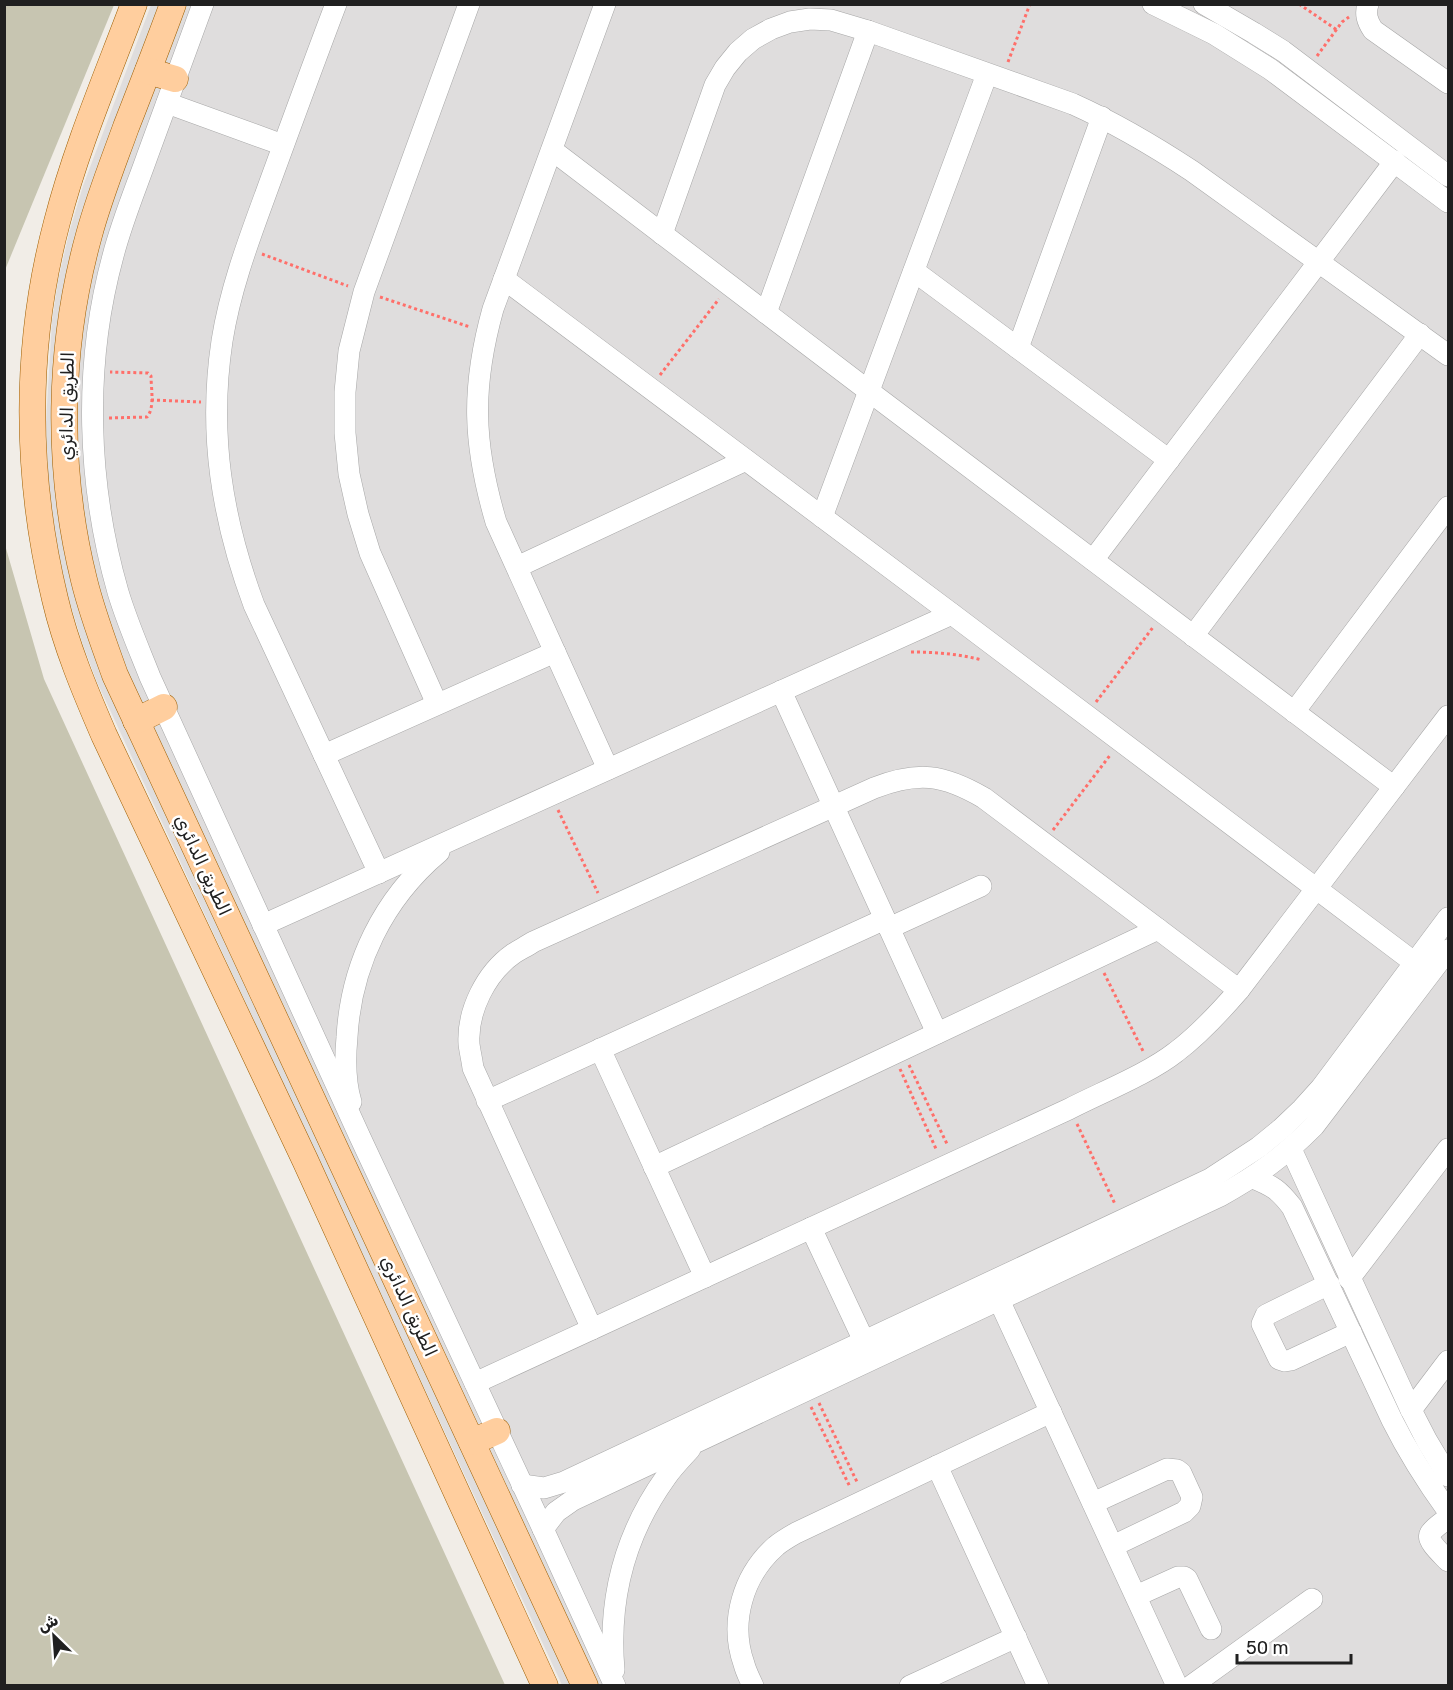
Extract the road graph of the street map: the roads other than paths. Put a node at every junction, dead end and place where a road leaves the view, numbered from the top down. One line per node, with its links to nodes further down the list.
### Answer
1 (134, 4): 69 (main road, الطريق الدائري)
2 (173, 4): 13 (main road, الطريق الدائري)
3 (203, 4): 16 (street)
4 (336, 4): 18 (street)
5 (469, 4): 42 (street)
6 (613, 4): 11 (street)
7 (1153, 4): 20 (street)
8 (1204, 4): 10 (street)
9 (1367, 8): 15 (street)
10 (1226, 9): 21 (street)
11 (602, 14): 19 (street)
12 (868, 31): 14 (street); 23 (street); 27 (street)
13 (148, 71): 16 (main road); 46 (main road, الطريق الدائري)
14 (994, 77): 17 (street); 25 (street)
15 (1449, 83)
16 (171, 91): 18 (street); 43 (street)
17 (1102, 117): 24 (street); 29 (street)
18 (283, 145): 47 (street)
19 (552, 150): 23 (street); 26 (street)
20 (1395, 161): 22 (street); 24 (street)
21 (1449, 176)
22 (1449, 202)
23 (662, 234): 27 (street)
24 (1319, 262): 28 (street); 33 (street)
25 (915, 271): 29 (street); 31 (street)
26 (504, 279): 32 (street); 37 (street)
27 (766, 313): 31 (street)
28 (1420, 334): 30 (street); 39 (street)
29 (1018, 348): 33 (street)
30 (1449, 355)
31 (870, 392): 35 (street); 36 (street)
32 (746, 460): 35 (street); 37 (street)
33 (1169, 460): 36 (street)
34 (1449, 507): 44 (street)
35 (822, 517): 38 (street)
36 (1093, 560): 39 (street)
37 (517, 567): 40 (street)
38 (952, 614): 41 (street); 54 (street)
39 (1193, 636): 44 (street)
40 (555, 652): 42 (street); 48 (street)
41 (781, 691): 48 (street); 50 (street)
42 (437, 704): 47 (street)
43 (164, 706): 46 (main road); 57 (street)
44 (1294, 712): 49 (street)
45 (1449, 716): 49 (street)
46 (136, 721): 66 (main road, الطريق الدائري)
47 (324, 755): 52 (street)
48 (608, 769): 51 (street)
49 (1394, 786): 54 (street)
50 (833, 806): 56 (street); 58 (street); 64 (street)
51 (456, 838): 52 (street); 65 (street)
52 (379, 873): 57 (street)
53 (981, 886): 56 (street)
54 (1316, 889): 60 (street); 61 (street)
55 (1449, 918): 60 (street)
56 (887, 924): 62 (street); 63 (street)
57 (263, 925): 65 (street)
58 (1158, 929): 61 (street); 62 (street)
59 (1449, 950): 67 (street)
60 (1415, 963): 76 (street)
61 (1239, 990): 72 (street)
62 (938, 1033): 70 (street)
63 (600, 1049): 64 (street); 70 (street)
64 (487, 1101): 77 (street)
65 (360, 1137): 81 (street)
66 (335, 1146): 69 (main road); 85 (main road, الطريق الدائري)
67 (1291, 1149): 71 (street); 74 (street)
68 (1449, 1149): 74 (street)
69 (305, 1160): 100 (main road, الطريق الدائري)
70 (654, 1167): 73 (street)
71 (1253, 1178): 74 (street); 75 (street)
72 (811, 1228): 73 (street); 79 (street)
73 (705, 1277): 77 (street)
74 (1339, 1281): 78 (street); 78 (street); 82 (street)
75 (999, 1300): 76 (street); 83 (street)
76 (931, 1321): 79 (street); 86 (street)
77 (592, 1329): 81 (street)
78 (1351, 1332): 91 (street)
79 (864, 1341): 89 (street)
80 (1449, 1361): 82 (street)
81 (475, 1383): 84 (street)
82 (1411, 1410): 88 (street)
83 (1051, 1412): 87 (street); 90 (street)
84 (497, 1431): 85 (main road); 89 (street)
85 (472, 1442): 101 (main road, الطريق الدائري)
86 (696, 1443): 93 (street); 102 (street)
87 (937, 1466): 99 (street); 103 (street)
88 (1449, 1476)
89 (522, 1485): 93 (street)
90 (1093, 1503): 94 (street); 94 (street)
91 (1449, 1511)
92 (1449, 1518): 95 (street)
93 (543, 1529): 102 (street)
94 (1113, 1546): 96 (street)
95 (1449, 1561)
96 (1136, 1596): 98 (street); 106 (street)
97 (1312, 1599): 107 (street)
98 (1211, 1629)
99 (1016, 1637): 104 (street); 105 (street)
100 (545, 1686)
101 (585, 1686)
102 (615, 1686)
103 (753, 1686)
104 (910, 1686)
105 (1038, 1686)
106 (1177, 1686)
107 (1191, 1686)

